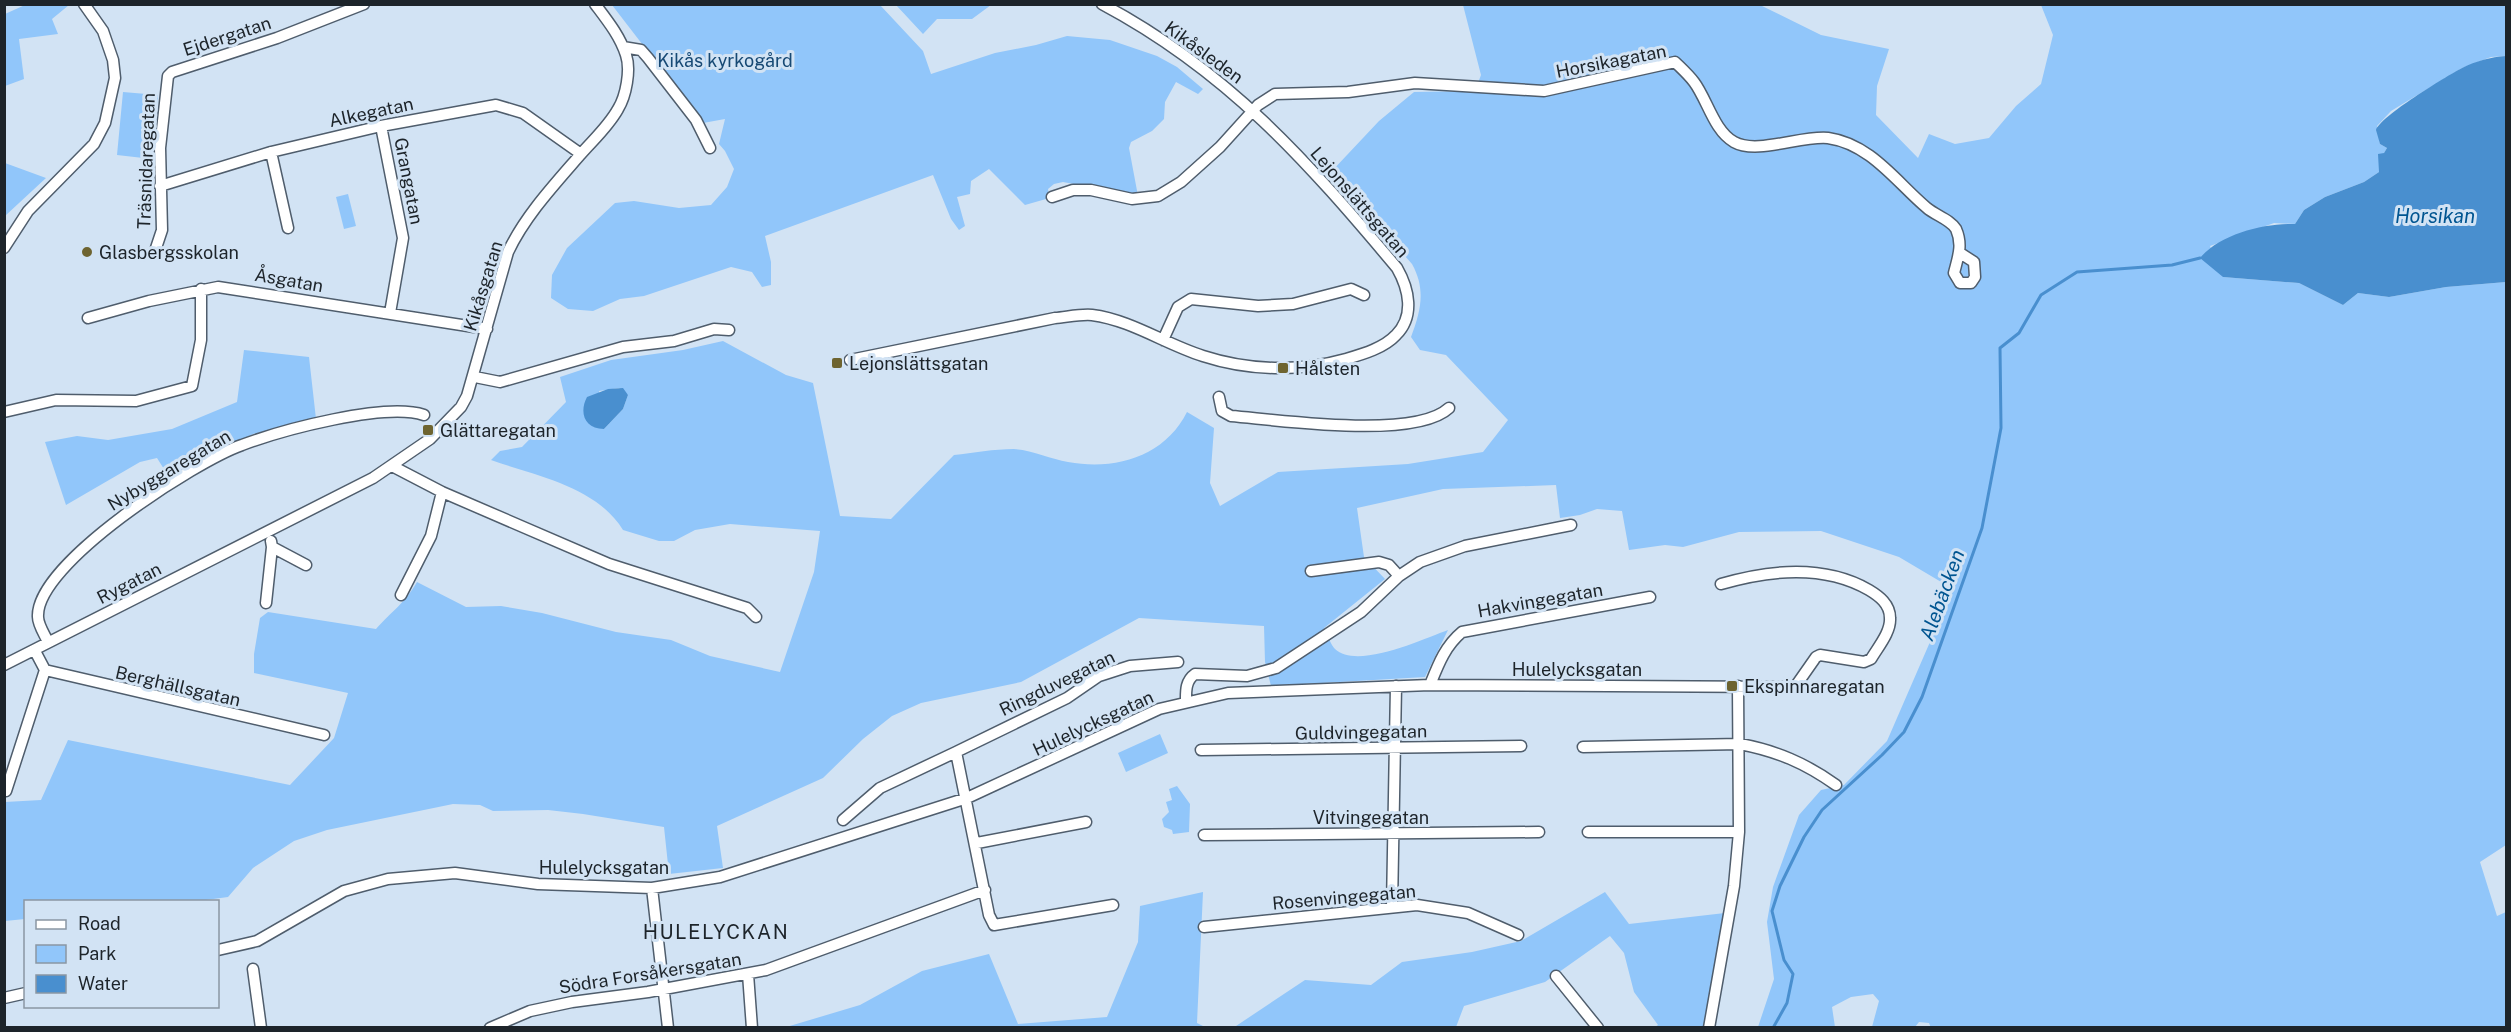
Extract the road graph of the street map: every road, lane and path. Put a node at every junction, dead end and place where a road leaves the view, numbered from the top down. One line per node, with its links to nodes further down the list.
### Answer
1 (84, 4): 15 (street)
2 (364, 4): 6 (street, Ejdergatan)
3 (595, 4): 5 (street)
4 (1102, 4): 7 (street, Kikåsleden)
5 (623, 47): 9 (street); 11 (street, Kikåsgatan)
6 (168, 76): 12 (street, Träsnidaregatan)
7 (1254, 110): 13 (street); 17 (street, Horsikagatan); 24 (street, Lejonslättsgatan)
8 (381, 126): 10 (street, Alkegatan); 11 (street, Alkegatan); 20 (street, Grangatan)
9 (710, 148)
10 (271, 152): 12 (street, Alkegatan); 14 (street)
11 (580, 154): 22 (street, Kikåsgatan)
12 (160, 186): 16 (street, Träsnidaregatan)
13 (1052, 197)
14 (288, 228)
15 (4, 248)
16 (156, 248)
17 (1959, 253)
18 (201, 289): 20 (street, Åsgatan); 21 (street, Åsgatan); 29 (street)
19 (1364, 295): 24 (street)
20 (390, 313): 22 (street, Åsgatan)
21 (87, 318)
22 (487, 329): 26 (street, Kikåsgatan)
23 (729, 330): 26 (street)
24 (1163, 340): 25 (street, Lejonslättsgatan)
25 (850, 360)
26 (475, 377): 31 (street, Kikåsgatan)
27 (1219, 397): 28 (street)
28 (1449, 408)
29 (4, 412)
30 (424, 415): 44 (street, Nybyggaregatan)
31 (392, 466): 32 (street); 34 (street, Rygatan)
32 (442, 492): 40 (street); 43 (street)
33 (1571, 525): 38 (street)
34 (270, 531): 35 (street); 44 (street, Rygatan)
35 (272, 547): 36 (street); 42 (street)
36 (306, 564)
37 (1311, 571): 38 (street)
38 (1399, 576): 52 (street)
39 (1721, 584): 51 (street, Hulelycksgatan)
40 (401, 595)
41 (1650, 597): 49 (street, Hakvingegatan)
42 (266, 603)
43 (756, 617)
44 (48, 642): 45 (street, Rygatan)
45 (35, 651): 47 (street, Rygatan); 48 (street)
46 (1178, 662): 59 (street, Ringduvegatan)
47 (4, 665)
48 (45, 670): 53 (street, Berghällsgatan); 61 (street)
49 (1430, 685): 50 (street, Hulelycksgatan); 51 (street, Hulelycksgatan)
50 (1396, 686): 52 (street, Hulelycksgatan); 57 (street)
51 (1738, 686): 54 (street)
52 (1186, 702): 62 (street, Hulelycksgatan)
53 (324, 735)
54 (1740, 744): 56 (street); 60 (street); 67 (street)
55 (1521, 746): 57 (street, Guldvingegatan)
56 (1583, 747)
57 (1394, 749): 58 (street, Guldvingegatan); 68 (street)
58 (1201, 750)
59 (956, 752): 62 (street); 63 (street, Ringduvegatan)
60 (1836, 785)
61 (6, 791)
62 (967, 798): 70 (street); 71 (street, Hulelycksgatan)
63 (843, 820)
64 (1086, 822): 70 (street)
65 (1539, 832): 68 (street, Vitvingegatan)
66 (1588, 832): 67 (street)
67 (1739, 832): 89 (street)
68 (1392, 833): 69 (street, Vitvingegatan); 74 (street)
69 (1204, 835)
70 (977, 843): 72 (street)
71 (652, 888): 77 (street, Hulelycksgatan); 81 (street)
72 (985, 890): 73 (street); 79 (street, Södra Forsåkersgatan)
73 (1113, 905)
74 (1392, 907): 75 (street, Rosenvingegatan); 76 (street, Rosenvingegatan)
75 (1204, 927)
76 (1518, 935)
77 (219, 950)
78 (253, 969): 84 (street)
79 (748, 974): 81 (street, Södra Forsåkersgatan); 87 (street)
80 (1556, 976): 88 (street)
81 (663, 988): 85 (street, Södra Forsåkersgatan); 86 (street)
82 (24, 993): 83 (street)
83 (4, 998)
84 (261, 1028)
85 (490, 1028)
86 (668, 1028)
87 (752, 1028)
88 (1598, 1028)
89 (1709, 1028)

